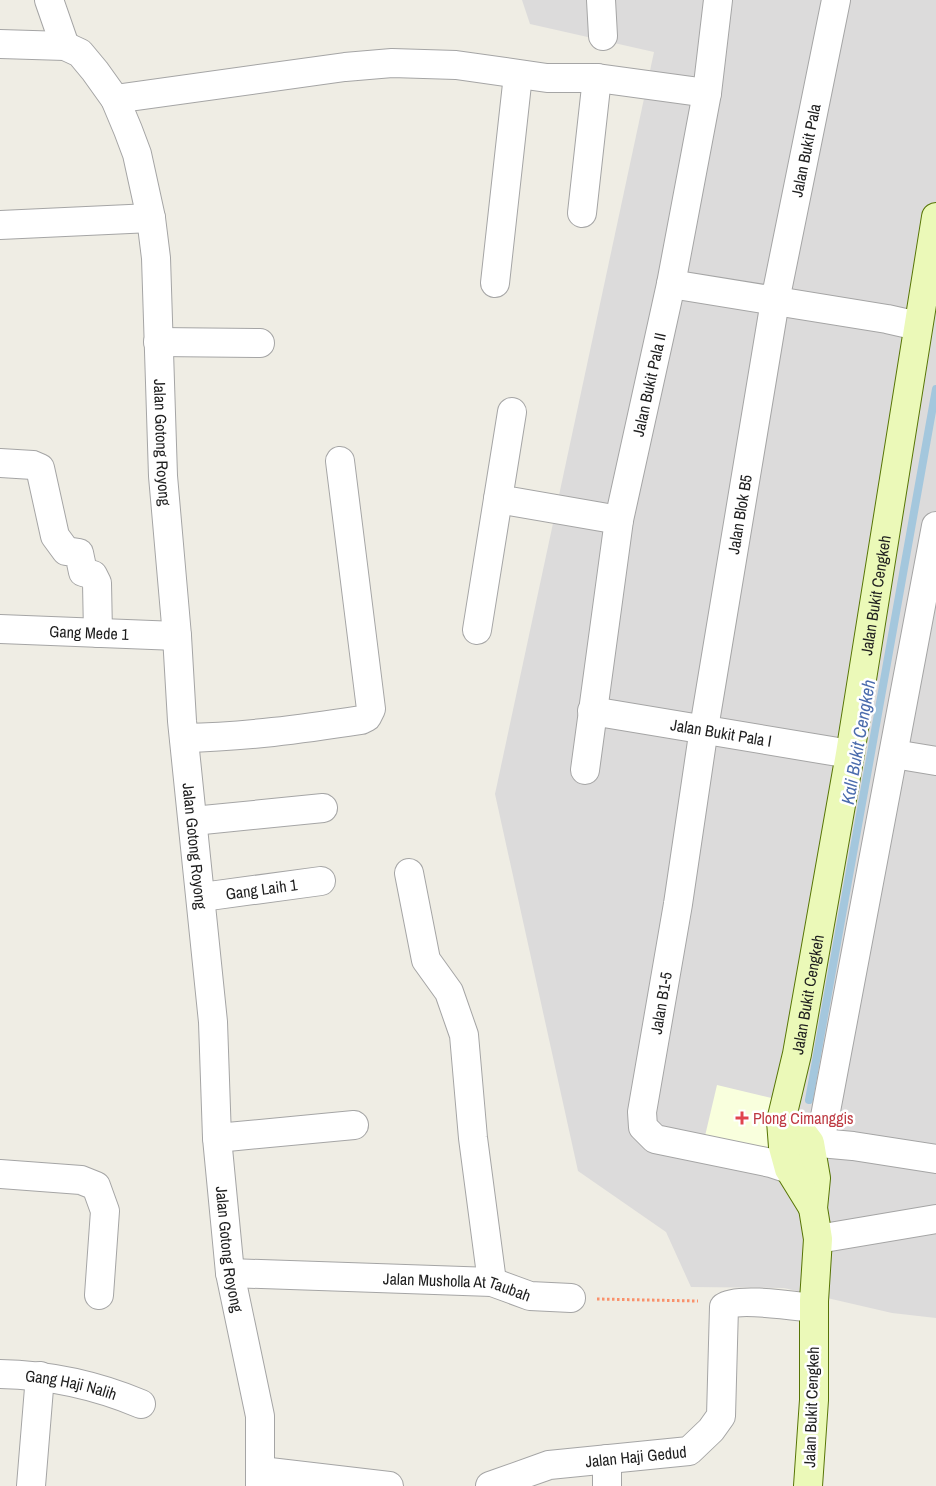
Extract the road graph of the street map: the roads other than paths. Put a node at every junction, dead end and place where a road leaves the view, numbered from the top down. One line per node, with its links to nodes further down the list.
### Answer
1 (49, 0): 7 (street)
2 (601, 0): 5 (street)
3 (718, 0): 10 (street, Jalan Bukit Pala II)
4 (836, 0): 18 (street, Jalan Bukit Pala)
5 (604, 36)
6 (0, 44): 7 (street)
7 (65, 46): 11 (street, Jalan Gotong Royong)
8 (518, 75): 9 (street); 11 (street); 16 (street)
9 (597, 78): 10 (street); 12 (street)
10 (707, 93): 17 (street, Jalan Bukit Pala II)
11 (115, 99): 14 (street, Jalan Gotong Royong)
12 (582, 213)
13 (936, 217): 19 (street, Jalan Bukit Cengkeh)
14 (151, 218): 15 (street); 20 (street, Jalan Gotong Royong)
15 (0, 225)
16 (495, 284)
17 (671, 284): 18 (street); 26 (street, Jalan Bukit Pala II)
18 (775, 301): 19 (street); 33 (street, Jalan Blok B5)
19 (918, 326): 35 (street, Jalan Bukit Cengkeh)
20 (158, 342): 21 (street); 31 (street, Jalan Gotong Royong)
21 (260, 343)
22 (512, 412): 25 (street)
23 (340, 461): 34 (street)
24 (0, 464): 30 (street)
25 (498, 499): 26 (street); 29 (street)
26 (619, 520): 32 (street, Jalan Bukit Pala II)
27 (936, 526): 36 (street, Jalan Bukit Cengkeh)
28 (0, 629): 30 (street, Gang Mede 1)
29 (477, 630)
30 (98, 632): 31 (street, Gang Mede 1)
31 (177, 636): 34 (street, Jalan Gotong Royong)
32 (592, 711): 33 (street, Jalan Bukit Pala I); 38 (street, Jalan Bukit Pala II)
33 (704, 728): 35 (street, Jalan Bukit Pala I); 49 (street, Jalan B1-5)
34 (184, 738): 40 (street, Jalan Gotong Royong)
35 (850, 754): 44 (street, Jalan Bukit Cengkeh)
36 (894, 754): 37 (street); 47 (street, Jalan Bukit Cengkeh)
37 (936, 761)
38 (586, 770)
39 (323, 808): 40 (street)
40 (193, 821): 43 (street, Jalan Gotong Royong)
41 (409, 873): 55 (street)
42 (321, 881): 43 (street, Gang Laih 1)
43 (202, 897): 46 (street, Jalan Gotong Royong)
44 (781, 1121): 47 (street); 49 (street, Jalan Bukit Cengkeh)
45 (354, 1125): 46 (street)
46 (217, 1138): 54 (street, Jalan Gotong Royong)
47 (815, 1143): 48 (street); 51 (street, Jalan Bukit Cengkeh)
48 (936, 1159)
49 (789, 1169): 51 (street, Jalan Bukit Cengkeh)
50 (0, 1174): 56 (street)
51 (813, 1208): 53 (street, Jalan Bukit Cengkeh)
52 (936, 1219): 53 (street)
53 (818, 1239): 58 (street, Jalan Bukit Cengkeh)
54 (230, 1273): 55 (street, Jalan Musholla At Taubah); 63 (street, Jalan Gotong Royong)
55 (492, 1282): 57 (street, Jalan Musholla At Taubah)
56 (99, 1295)
57 (571, 1298)
58 (814, 1308): 62 (street, Jalan Haji Gedud); 68 (street, Jalan Bukit Cengkeh)
59 (0, 1374): 60 (street, Gang Haji Nalih)
60 (40, 1376): 61 (street, Gang Haji Nalih); 64 (street)
61 (141, 1404)
62 (606, 1459): 66 (street, Jalan Haji Gedud); 67 (street)
63 (260, 1478): 65 (street)
64 (31, 1486)
65 (389, 1486)
66 (490, 1486)
67 (607, 1486)
68 (808, 1486)

